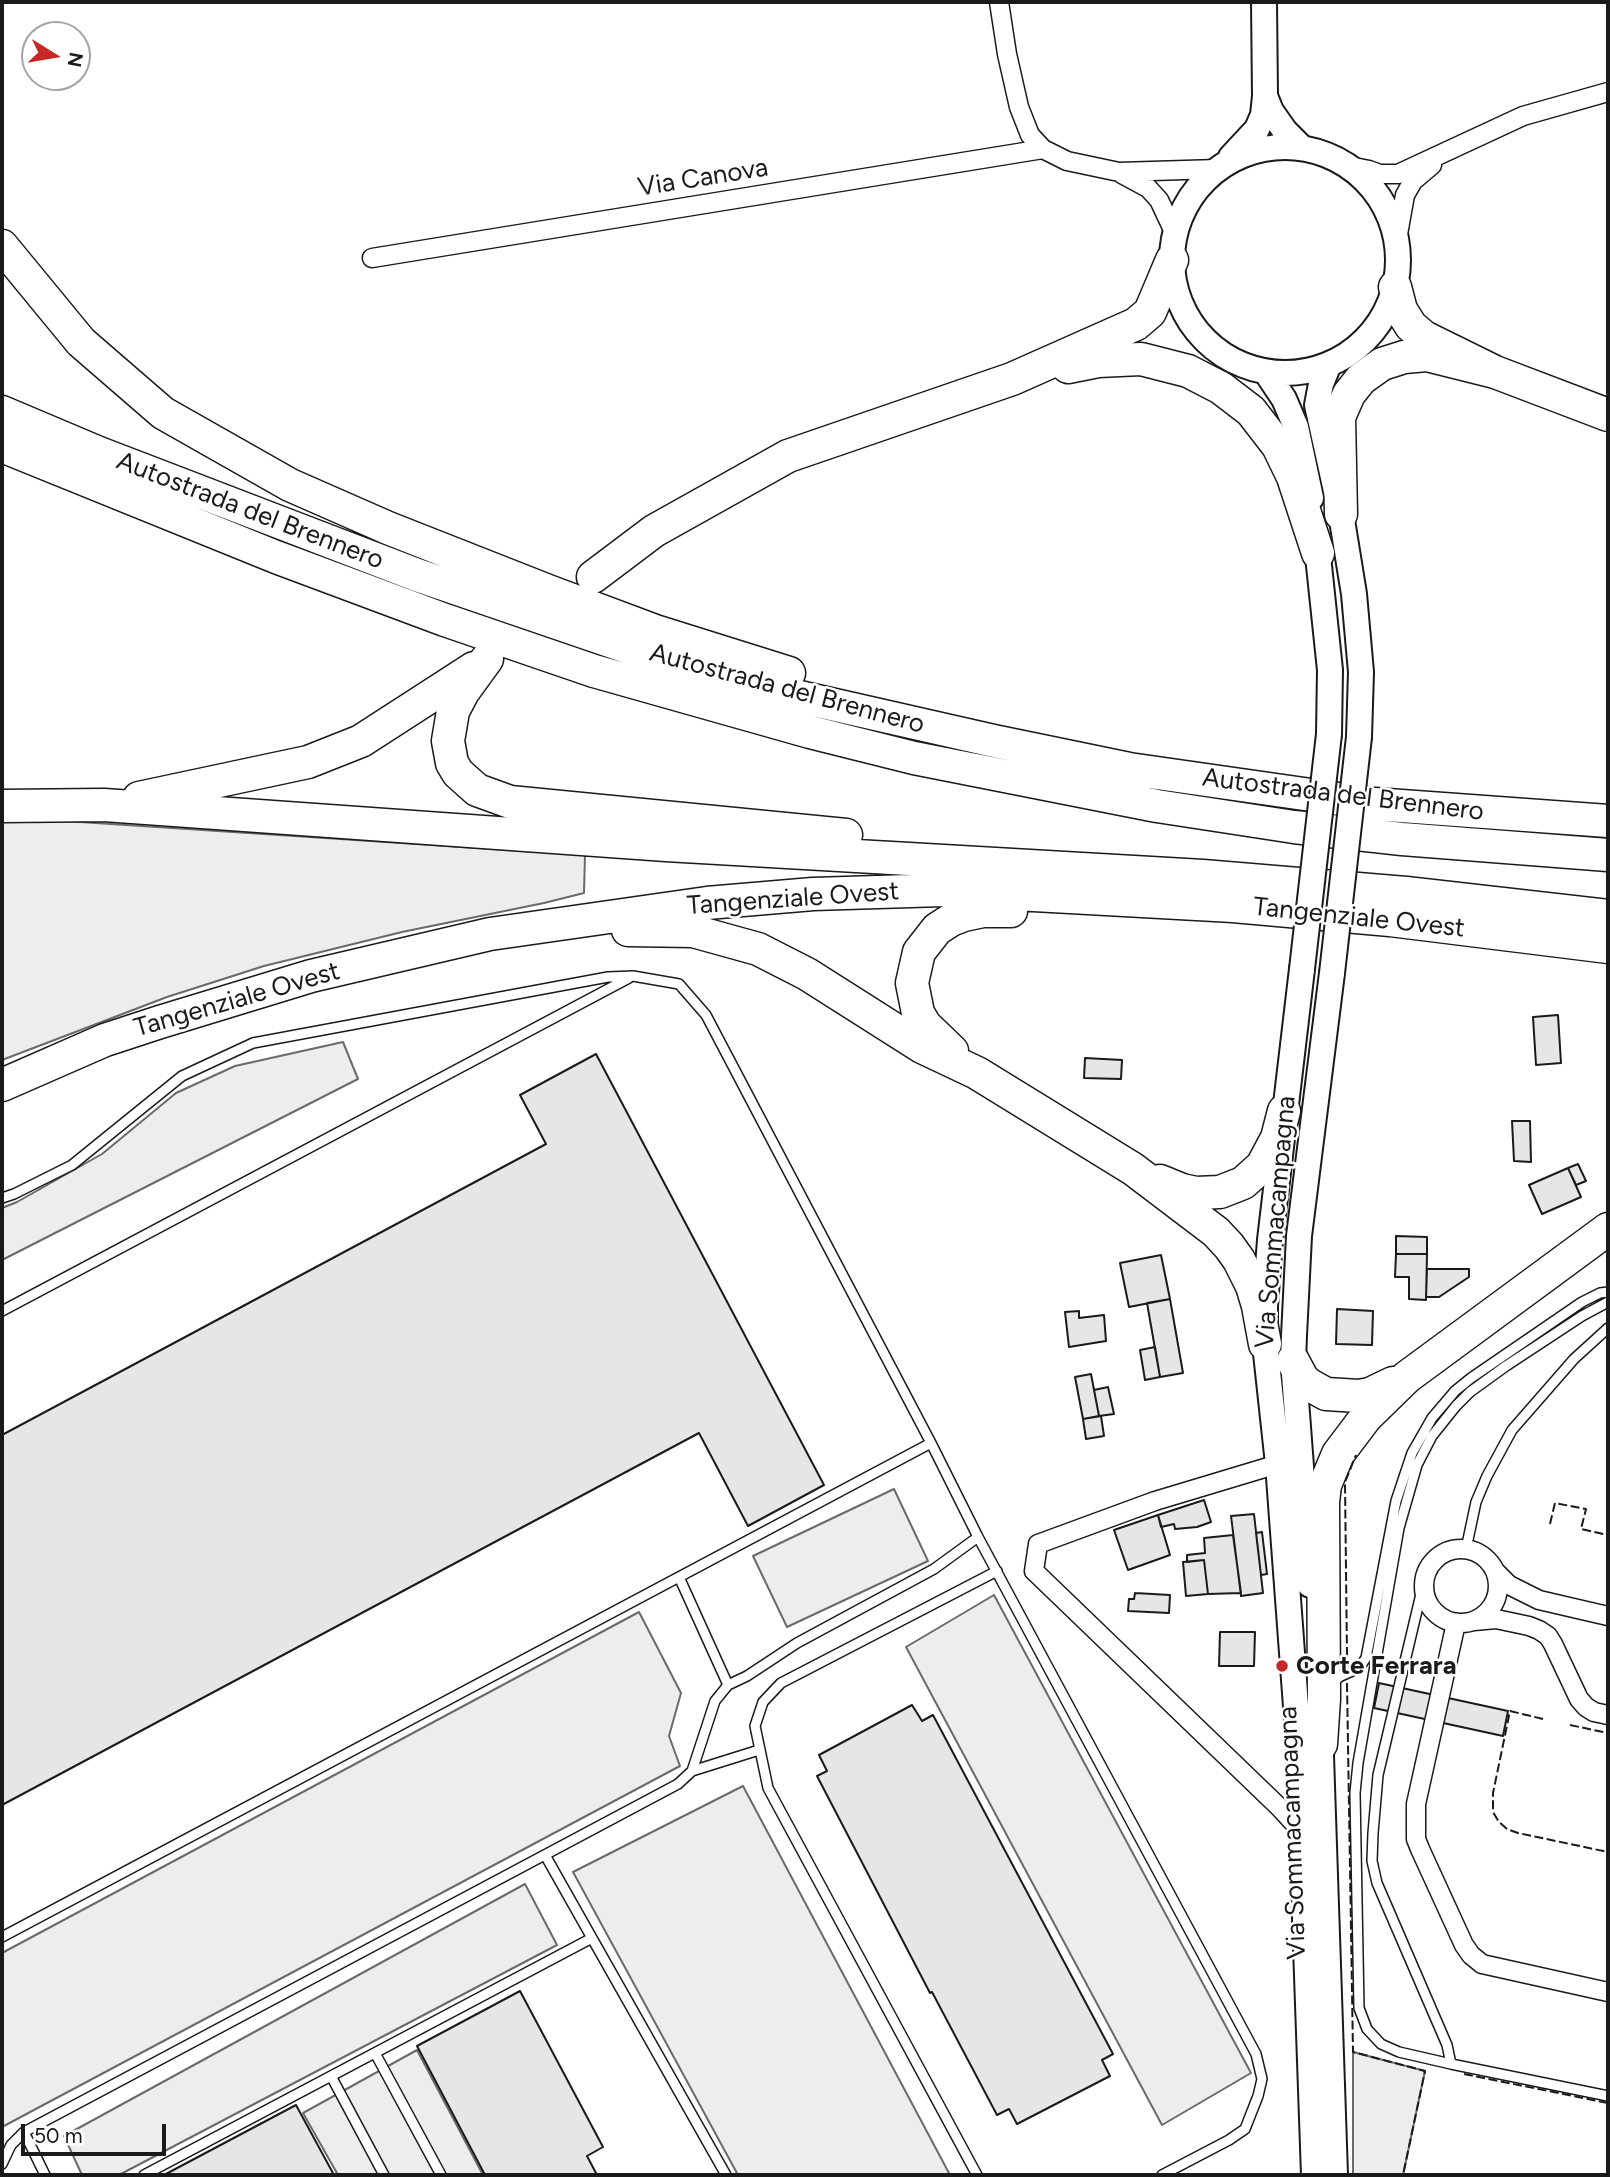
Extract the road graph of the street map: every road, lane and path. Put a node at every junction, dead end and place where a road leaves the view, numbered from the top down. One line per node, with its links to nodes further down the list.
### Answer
1 (999, 2): 6 (street)
2 (1264, 2): 4 (street)
3 (1608, 92): 7 (street)
4 (1265, 96): 5 (street); 9 (street)
5 (1303, 148): 8 (street); 9 (street)
6 (1043, 149): 10 (street); 14 (street, Via Canova)
7 (1448, 152): 8 (street); 11 (street)
8 (1349, 166): 11 (street)
9 (1221, 167): 10 (street); 13 (street)
10 (1119, 172): 13 (street)
11 (1396, 240): 15 (street)
12 (2, 246): 28 (highway)
13 (1173, 247): 17 (street); 19 (highway)
14 (372, 258)
15 (1395, 288): 16 (street); 18 (highway)
16 (1329, 365): 17 (street); 24 (street, Via Sommacampagna)
17 (1266, 372): 26 (street, Via Sommacampagna)
18 (1495, 372): 21 (highway); 24 (highway)
19 (1012, 379): 26 (highway); 27 (highway)
20 (2, 412): 28 (highway, Autostrada del Brennero)
21 (1608, 415)
22 (2, 446): 25 (highway, Autostrada del Brennero)
23 (2, 469): 25 (highway)
24 (1341, 514): 52 (street, Via Sommacampagna, bridge)
25 (173, 515): 32 (highway, Autostrada del Brennero)
26 (1318, 553): 43 (street, Via Sommacampagna, bridge)
27 (593, 576)
28 (1374, 804): 31 (highway, Autostrada del Brennero)
29 (104, 805): 30 (highway, Tangenziale Ovest); 33 (highway, Tangenziale Ovest); 33 (highway)
30 (2, 806)
31 (1608, 821)
32 (1608, 855)
33 (1090, 869): 35 (highway, Tangenziale Ovest)
34 (1233, 906): 36 (highway, Tangenziale Ovest); 37 (highway, Tangenziale Ovest); 41 (highway)
35 (1608, 916)
36 (490, 933): 41 (highway); 42 (highway, Tangenziale Ovest)
37 (1508, 934): 38 (highway, Tangenziale Ovest); 39 (highway)
38 (1608, 947)
39 (1608, 956)
40 (634, 976): 45 (lane); 49 (lane); 54 (lane)
41 (977, 1073): 44 (highway)
42 (2, 1085)
43 (1284, 1111): 44 (highway); 51 (street, Via Sommacampagna)
44 (1133, 1169): 51 (highway)
45 (2, 1198)
46 (1608, 1229): 53 (highway)
47 (1608, 1292): 66 (lane)
48 (1608, 1302): 77 (lane)
49 (2, 1311)
50 (1608, 1329): 57 (lane)
51 (1265, 1344): 55 (street, Via Sommacampagna)
52 (1293, 1361): 53 (highway); 68 (street, Via Sommacampagna)
53 (1407, 1377): 66 (highway)
54 (931, 1443): 56 (lane); 60 (lane)
55 (1278, 1464): 71 (street, Via Sommacampagna); 71 (street, Via Sommacampagna)
56 (978, 1537): 58 (lane); 65 (lane)
57 (1466, 1549): 59 (street); 61 (street)
58 (997, 1571): 69 (lane); 88 (lane)
59 (1495, 1571): 62 (street); 63 (street)
60 (679, 1577): 65 (lane); 73 (lane)
61 (1425, 1577): 64 (street); 77 (lane)
62 (1608, 1616)
63 (1474, 1621): 64 (street); 67 (street)
64 (1456, 1623): 75 (street)
65 (727, 1685): 70 (lane)
66 (1324, 1699): 68 (highway)
67 (1608, 1715)
68 (1321, 1744): 90 (street, Via Sommacampagna)
69 (759, 1750): 70 (lane); 87 (lane)
70 (692, 1771): 72 (lane)
71 (1303, 1833): 89 (street, Via Sommacampagna)
72 (545, 1855): 74 (lane); 80 (lane)
73 (2, 1937)
74 (592, 1938): 76 (lane); 86 (lane)
75 (1608, 1992)
76 (375, 2053): 78 (lane); 85 (lane)
77 (1451, 2064): 79 (lane)
78 (331, 2076): 83 (lane); 84 (lane)
79 (1608, 2096)
80 (23, 2132): 81 (lane); 82 (lane)
81 (2, 2164)
82 (45, 2175)
83 (144, 2175)
84 (384, 2175)
85 (441, 2175)
86 (726, 2175)
87 (977, 2175)
88 (1163, 2175)
89 (1314, 2175)
90 (1335, 2175)

